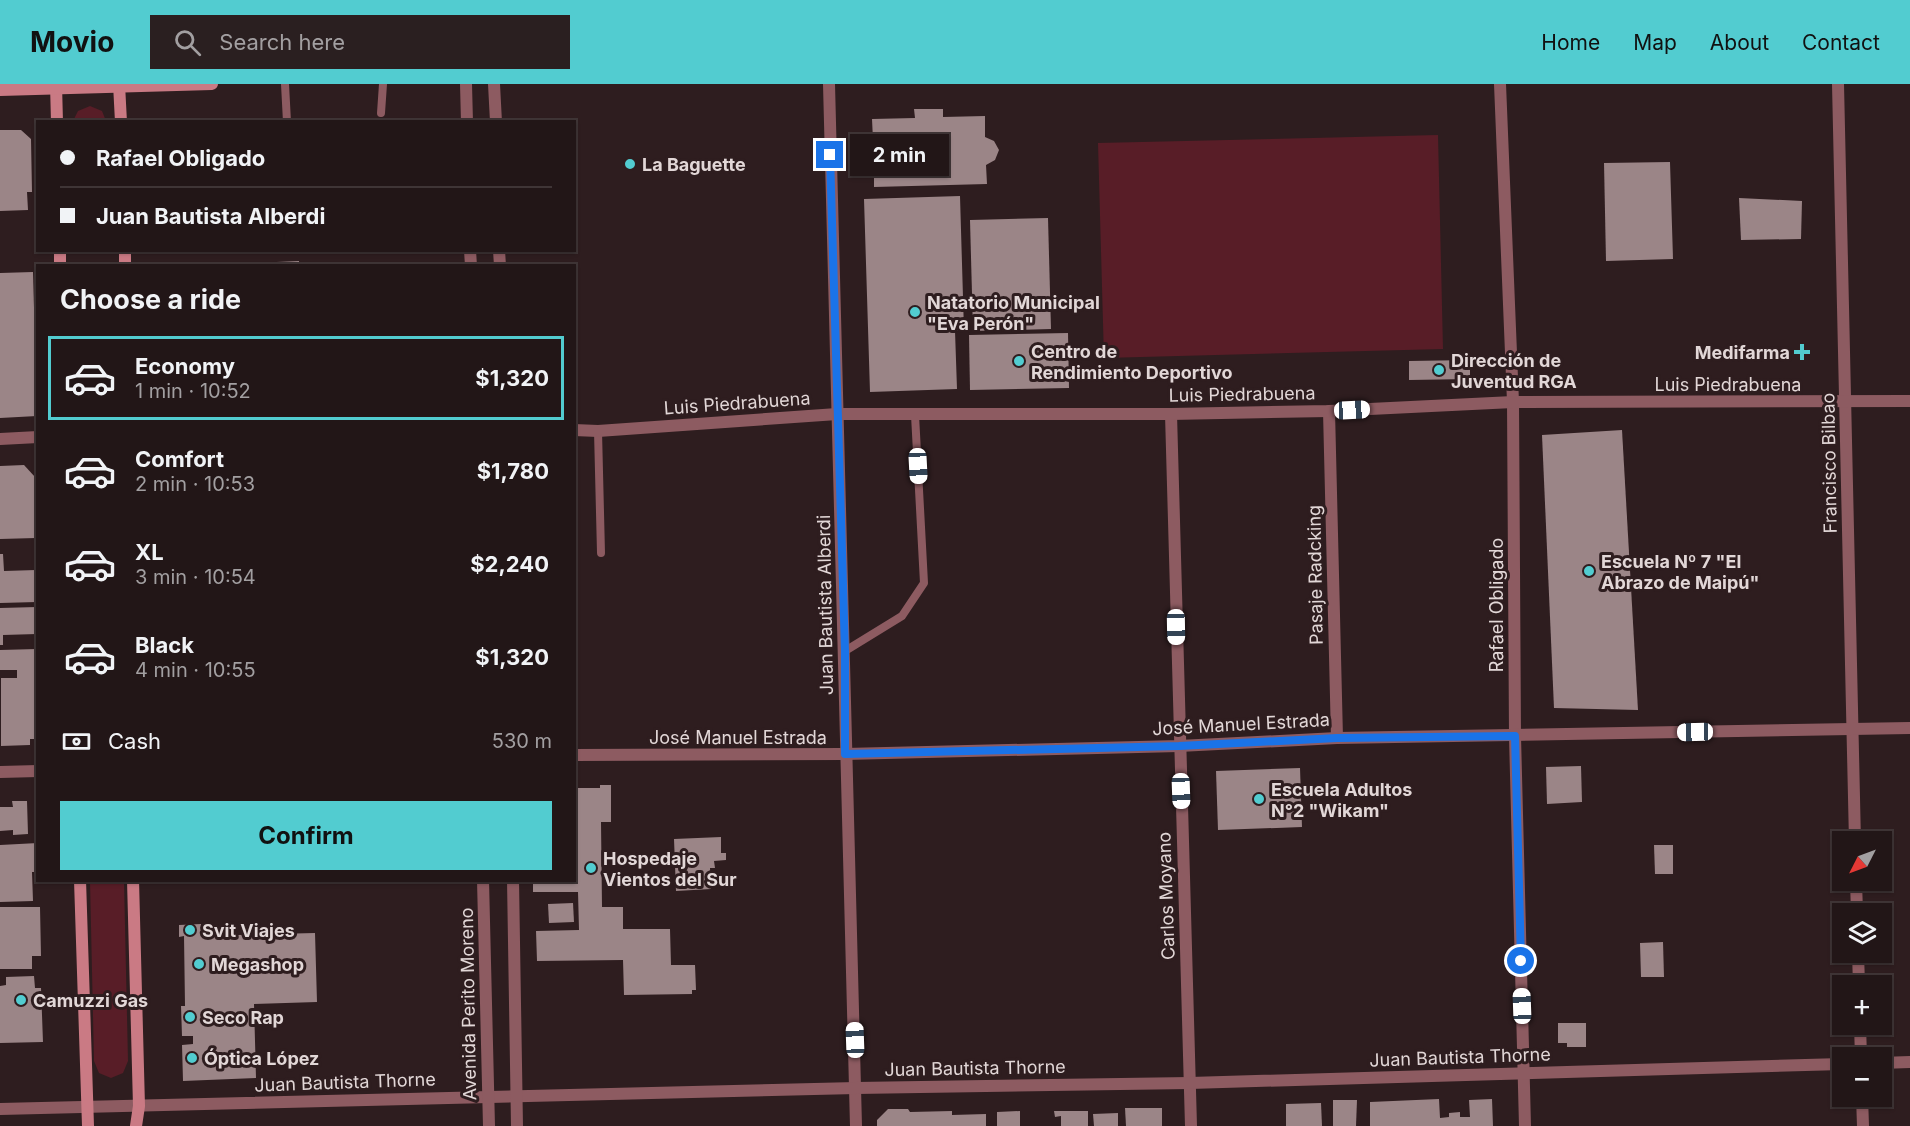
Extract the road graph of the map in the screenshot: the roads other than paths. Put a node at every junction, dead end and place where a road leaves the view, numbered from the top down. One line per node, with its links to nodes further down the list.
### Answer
1 (212, 84): 9 (main road)
2 (285, 84): 15 (lane)
3 (382, 84): 12 (lane)
4 (466, 84): 16 (street)
5 (494, 84): 17 (street)
6 (829, 84): 22 (street, Juan Bautista Alberdi)
7 (1500, 84): 19 (street, Rafael Obligado)
8 (1838, 84): 20 (street, Francisco Bilbao)
9 (119, 85): 10 (main road); 14 (main road)
10 (56, 86): 11 (main road); 13 (main road)
11 (0, 90)
12 (381, 113)
13 (57, 120)
14 (121, 120)
15 (287, 120)
16 (467, 120)
17 (496, 120)
18 (1910, 401): 20 (street, Luis Piedrabuena)
19 (1513, 402): 20 (street, Luis Piedrabuena); 21 (street, Luis Piedrabuena); 33 (street, Rafael Obligado)
20 (1845, 403): 32 (street, Francisco Bilbao)
21 (1329, 411): 23 (street, Luis Piedrabuena); 34 (street, Pasaje Radcking)
22 (837, 414): 24 (street, Luis Piedrabuena); 26 (street, Luis Piedrabuena); 30 (street, Juan Bautista Alberdi)
23 (1171, 414): 24 (street, Luis Piedrabuena); 35 (street, Carlos Moyano)
24 (915, 415): 30 (lane)
25 (576, 430): 26 (street, Luis Piedrabuena)
26 (598, 431): 29 (lane)
27 (36, 438): 28 (street)
28 (0, 439)
29 (601, 553)
30 (845, 651): 36 (street, Juan Bautista Alberdi)
31 (1910, 728): 32 (street, José Manuel Estrada)
32 (1852, 729): 33 (street, José Manuel Estrada); 40 (street, Francisco Bilbao)
33 (1515, 736): 34 (street, José Manuel Estrada); 48 (street, Rafael Obligado)
34 (1337, 738): 35 (street, José Manuel Estrada)
35 (1179, 746): 36 (street, José Manuel Estrada); 49 (street, Carlos Moyano)
36 (845, 754): 37 (street, José Manuel Estrada); 50 (street, Juan Bautista Alberdi)
37 (576, 755)
38 (36, 771): 39 (street)
39 (0, 772)
40 (1855, 831)
41 (80, 882): 55 (main road)
42 (133, 882): 53 (main road)
43 (483, 882): 51 (street, Avenida Perito Moreno)
44 (513, 882): 52 (street)
45 (1910, 1062): 46 (street)
46 (1892, 1063)
47 (1832, 1064): 48 (street, Juan Bautista Thorne)
48 (1524, 1073): 49 (street, Juan Bautista Thorne); 63 (street, Rafael Obligado)
49 (1190, 1083): 50 (street, Juan Bautista Thorne); 62 (street, Carlos Moyano)
50 (856, 1088): 52 (street, Juan Bautista Thorne); 61 (street, Juan Bautista Alberdi)
51 (488, 1096): 52 (street, Juan Bautista Thorne); 53 (street, Juan Bautista Thorne); 59 (street, Avenida Perito Moreno)
52 (516, 1096): 60 (street)
53 (140, 1106): 55 (street, Juan Bautista Thorne); 58 (main road)
54 (1862, 1107): 64 (street)
55 (87, 1108): 56 (street, Juan Bautista Thorne); 57 (main road)
56 (0, 1109)
57 (88, 1126)
58 (136, 1126)
59 (489, 1126)
60 (517, 1126)
61 (856, 1126)
62 (1191, 1126)
63 (1525, 1126)
64 (1863, 1126)

